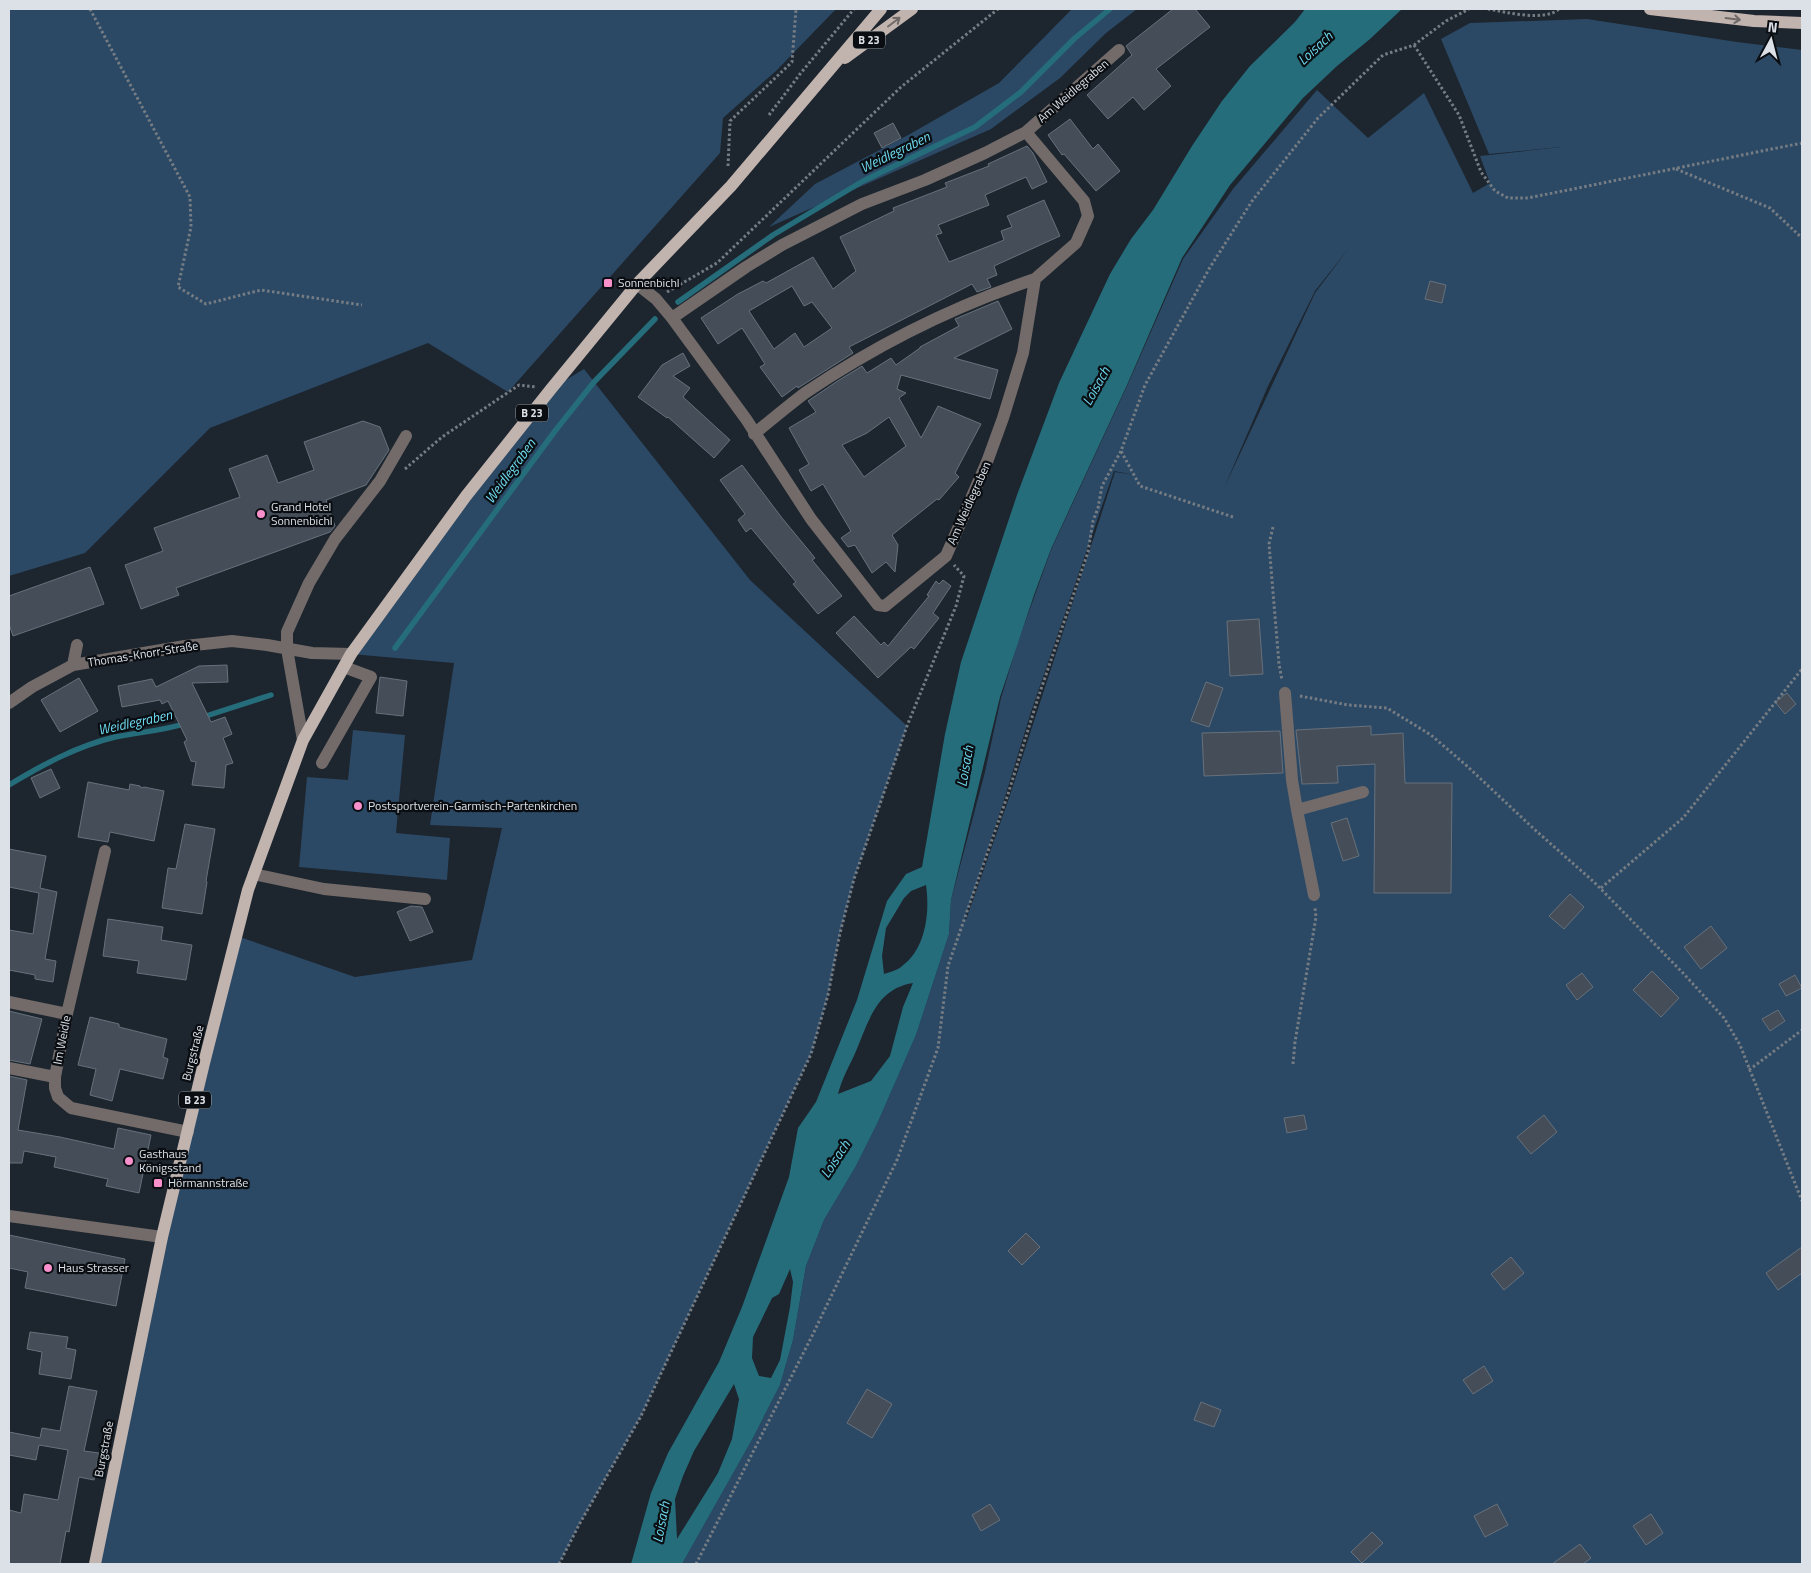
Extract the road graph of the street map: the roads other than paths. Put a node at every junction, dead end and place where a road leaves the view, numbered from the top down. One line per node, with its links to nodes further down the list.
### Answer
1 (881, 9): 6 (main road, B 23)
2 (912, 9): 6 (main road, B 23, one-way to 2)
3 (1650, 9): 4 (main road, one-way to 4)
4 (1802, 24)
5 (1119, 50): 7 (street, Am Weidlegraben)
6 (827, 72): 9 (main road, B 23)
7 (1026, 132): 8 (street, Am Weidlegraben); 10 (street, Am Weidlegraben)
8 (1035, 279): 11 (street, Am Weidlegraben); 11 (street, Am Weidlegraben)
9 (637, 284): 10 (street, Am Weidlegraben); 15 (main road, B 23)
10 (672, 318): 11 (street, Am Weidlegraben)
11 (754, 434)
12 (406, 436): 14 (street)
13 (77, 645): 16 (street)
14 (287, 649): 15 (street, Thomas-Knorr-Straße); 16 (street, Thomas-Knorr-Straße); 20 (street)
15 (351, 654): 17 (main road, Burgstraße / B 23)
16 (73, 665): 19 (street, Thomas-Knorr-Straße)
17 (344, 667): 20 (main road, Burgstraße / B 23); 21 (street)
18 (1285, 693): 23 (street)
19 (9, 703)
20 (303, 740): 25 (main road, Burgstraße / B 23)
21 (322, 763)
22 (1364, 792): 23 (street)
23 (1297, 810): 26 (street)
24 (105, 850): 29 (street, Im Weidle)
25 (254, 874): 27 (street); 32 (main road, Burgstraße / B 23)
26 (1314, 895)
27 (425, 899)
28 (9, 1002): 29 (street)
29 (67, 1014): 31 (street, Im Weidle)
30 (9, 1068): 31 (street)
31 (55, 1077): 32 (street, Im Weidle)
32 (188, 1132): 34 (main road, Burgstraße / B 23)
33 (9, 1216): 34 (street)
34 (162, 1236): 35 (main road, Burgstraße / B 23)
35 (95, 1564)

